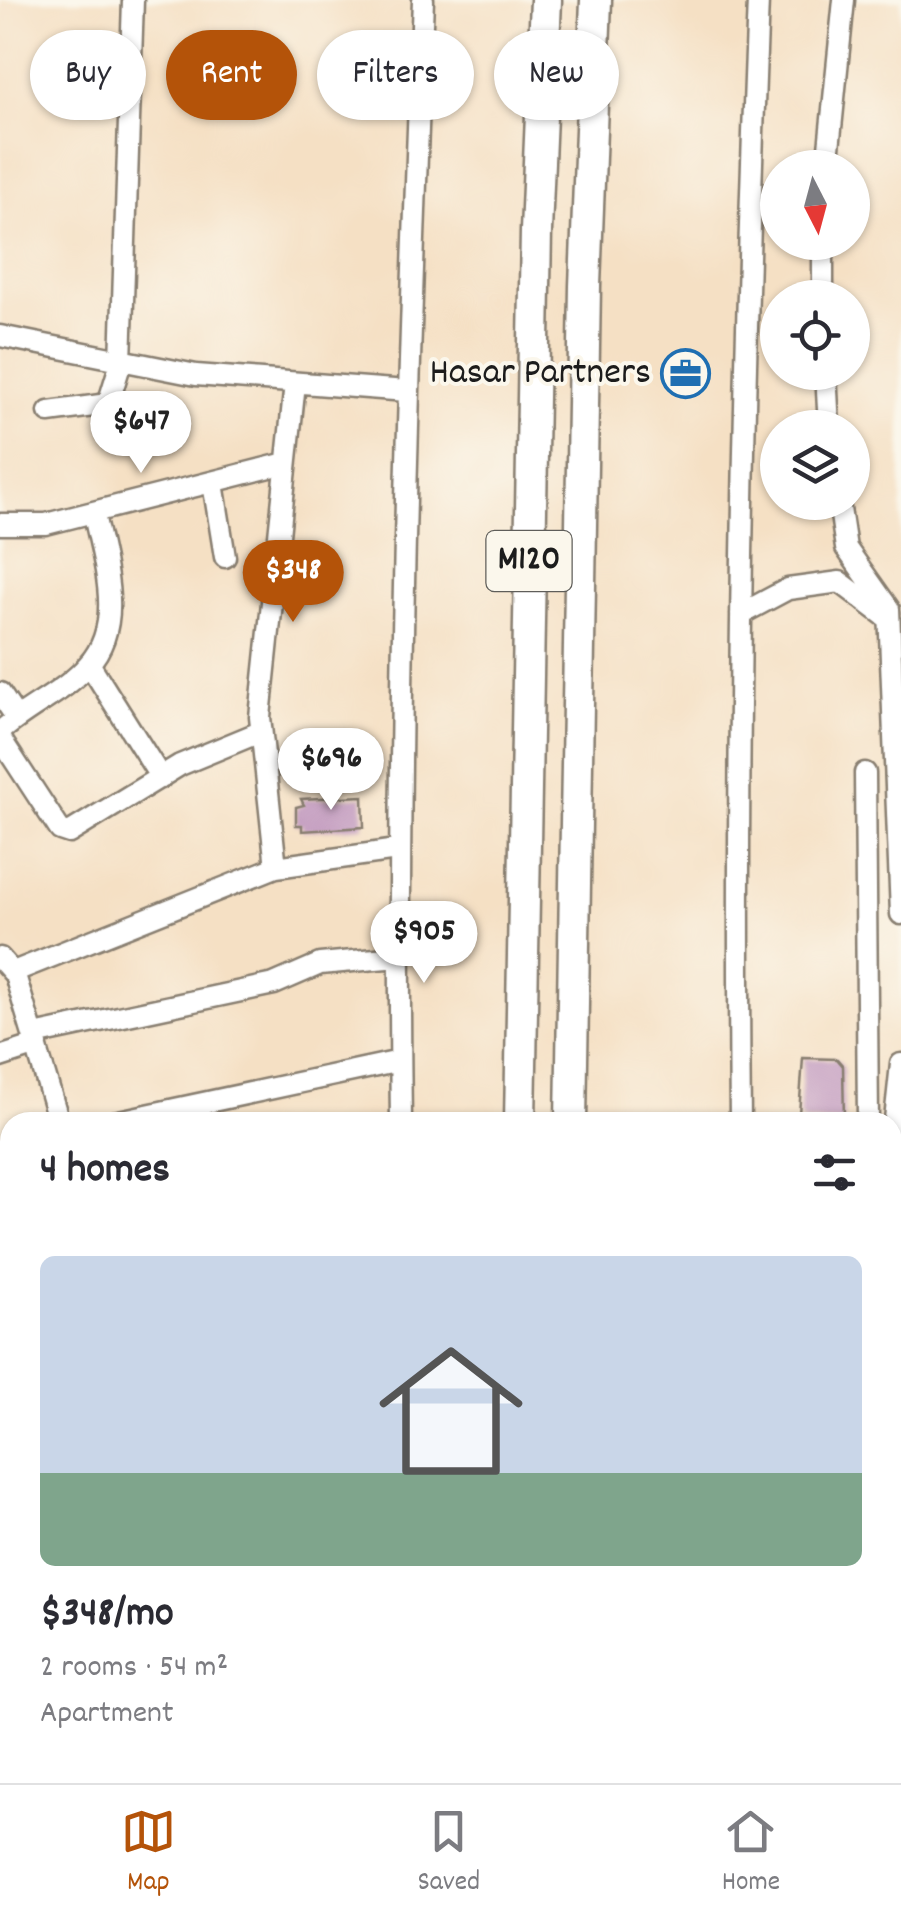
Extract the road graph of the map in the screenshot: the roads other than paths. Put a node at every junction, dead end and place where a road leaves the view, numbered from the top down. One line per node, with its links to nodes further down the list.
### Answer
1 (133, 0): 9 (street)
2 (423, 0): 11 (street)
3 (546, 0): 39 (highway, M120)
4 (596, 0): 40 (highway, M120)
5 (758, 0): 19 (street)
6 (844, 0): 7 (street)
7 (828, 150)
8 (0, 336): 9 (street)
9 (122, 362): 10 (street); 12 (street)
10 (295, 383): 11 (street); 13 (street)
11 (407, 391): 27 (street)
12 (49, 412)
13 (286, 463): 14 (street); 24 (street)
14 (214, 483): 15 (street); 18 (street)
15 (94, 514): 17 (street); 21 (street)
16 (842, 520): 20 (street)
17 (0, 524)
18 (225, 557)
19 (741, 614): 20 (street); 41 (street)
20 (895, 618): 29 (street)
21 (90, 665): 23 (street); 26 (street)
22 (0, 693): 23 (street)
23 (5, 729): 26 (street)
24 (260, 732): 26 (street); 28 (street)
25 (866, 773): 42 (street)
26 (161, 778)
27 (397, 850): 28 (street); 30 (street)
28 (276, 868): 31 (street)
29 (901, 914)
30 (398, 957): 32 (street); 34 (street)
31 (6, 965): 32 (street)
32 (36, 1040): 33 (street); 36 (street)
33 (0, 1057)
34 (400, 1061): 37 (street); 38 (street)
35 (901, 1064): 43 (street)
36 (55, 1112)
37 (161, 1112)
38 (401, 1112)
39 (520, 1112)
40 (571, 1112)
41 (740, 1112)
42 (868, 1112)
43 (896, 1112)

